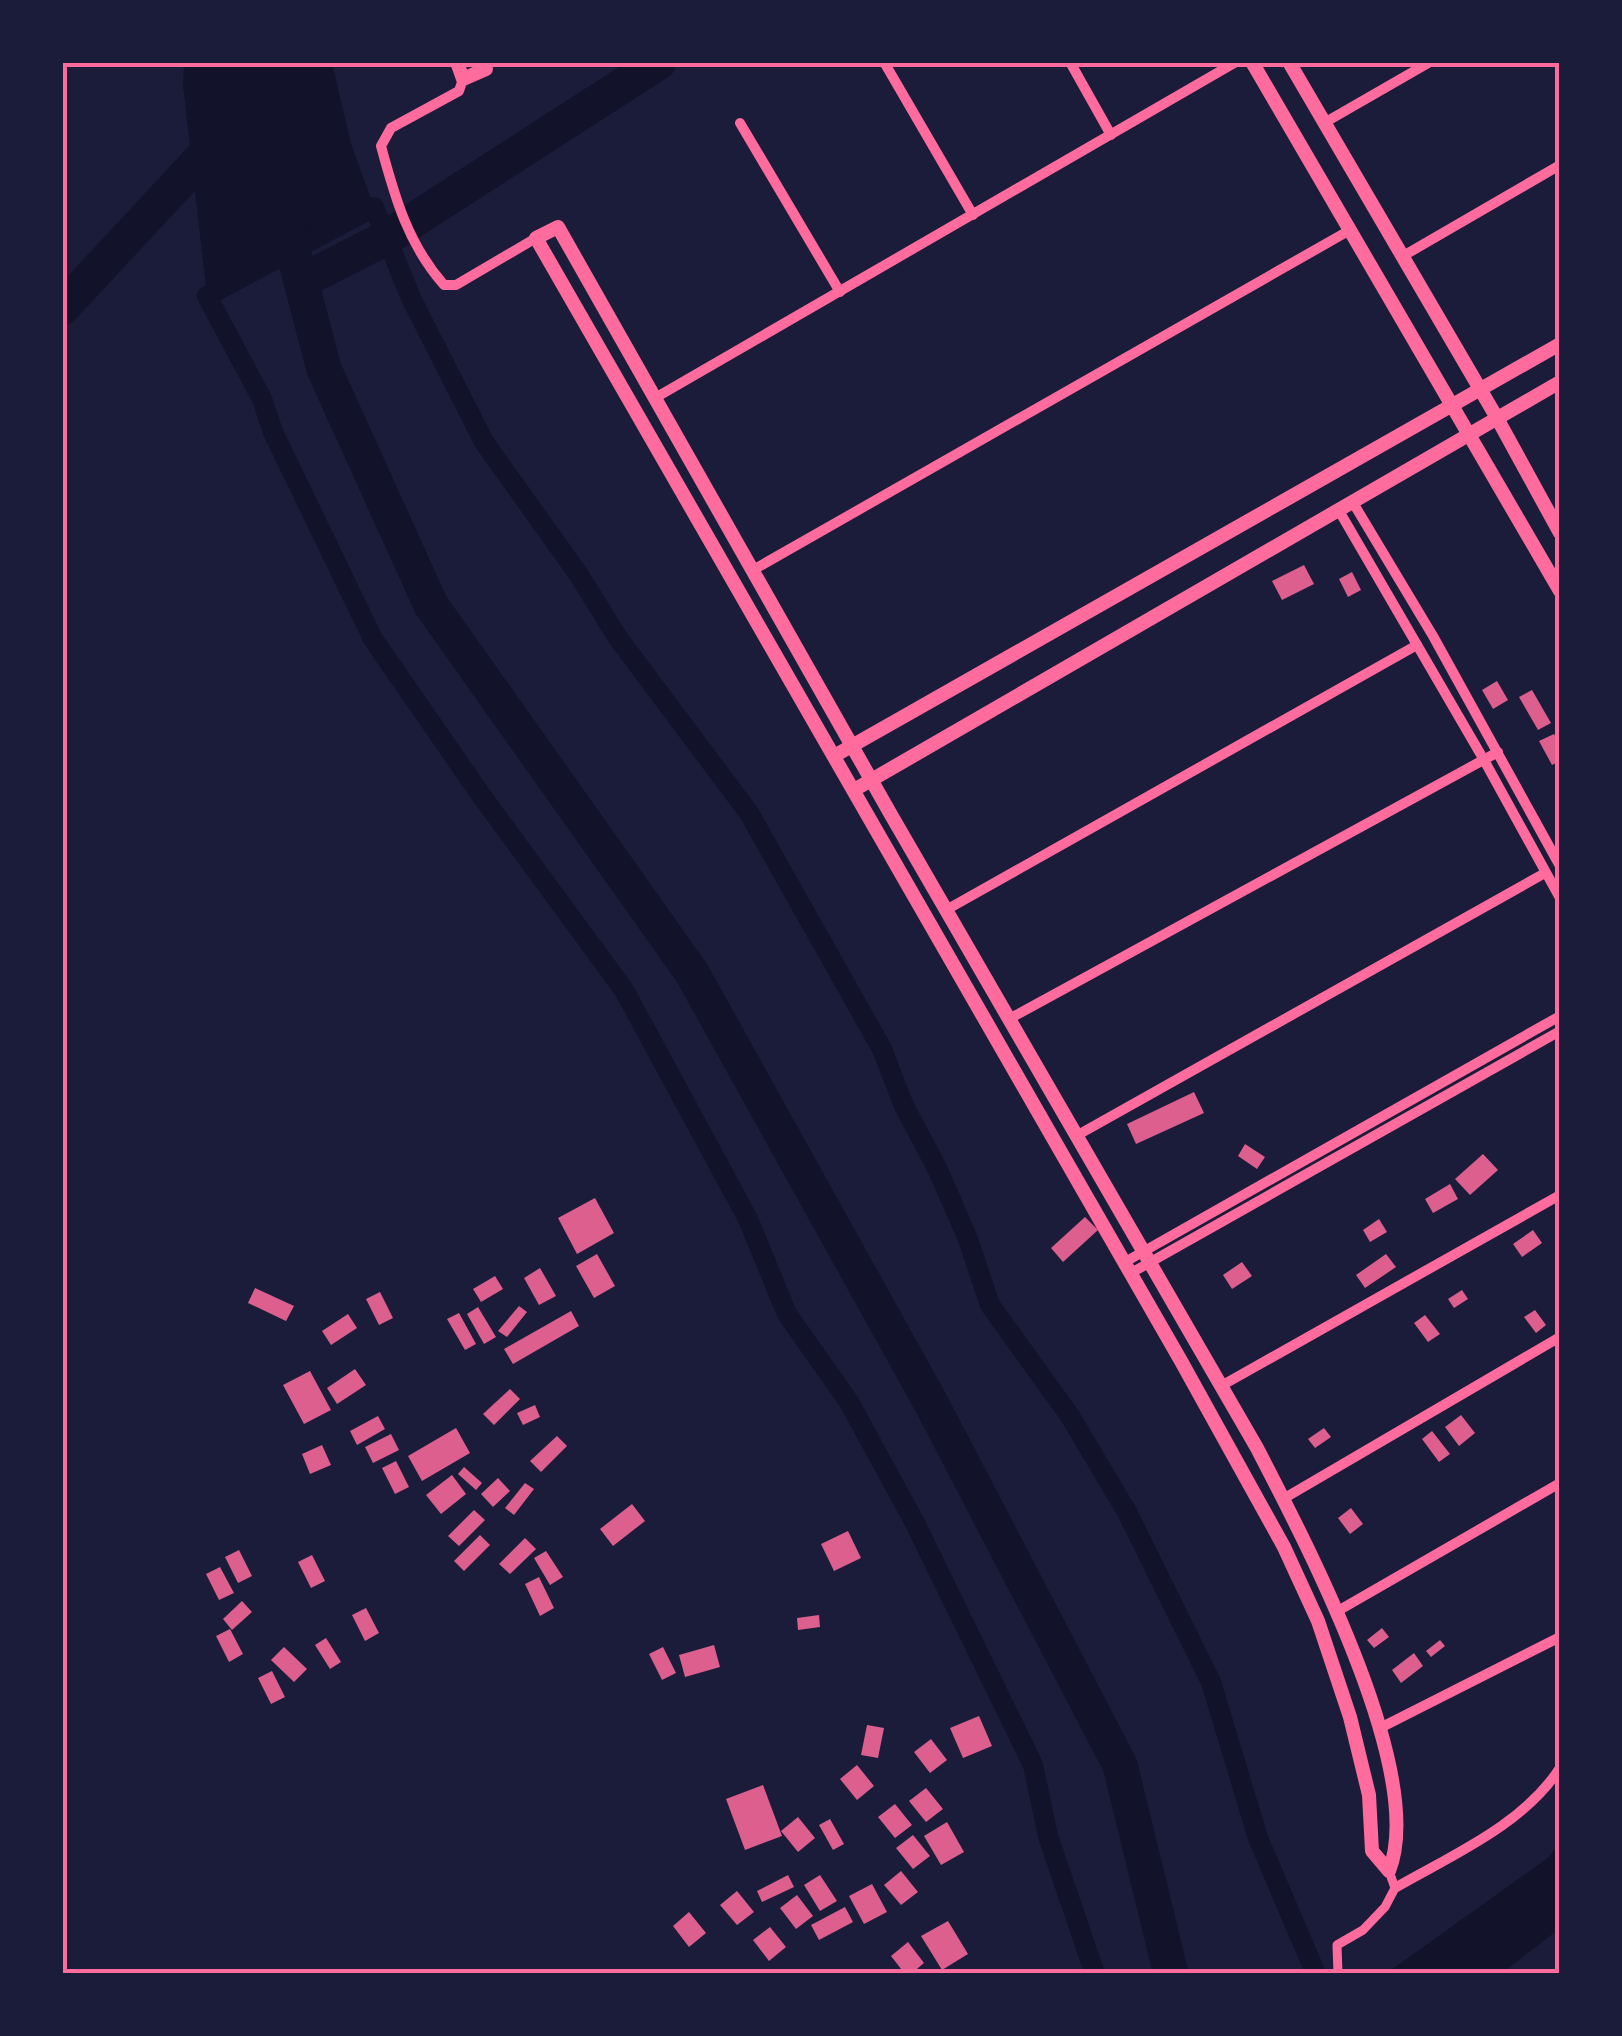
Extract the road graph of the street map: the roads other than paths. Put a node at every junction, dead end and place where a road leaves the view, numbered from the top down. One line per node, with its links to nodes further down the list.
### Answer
1 (456, 62): 9 (street)
2 (884, 62): 14 (street)
3 (1070, 62): 12 (street)
4 (1236, 62): 12 (street)
5 (1252, 62): 15 (street)
6 (1289, 62): 10 (street)
7 (1430, 62): 10 (street)
8 (485, 66): 9 (street)
9 (463, 79): 16 (street)
10 (1324, 122): 17 (street)
11 (740, 123): 18 (street)
12 (1112, 135): 14 (street)
13 (1560, 165): 17 (street)
14 (972, 216): 18 (street)
15 (1350, 230): 23 (street); 28 (street)
16 (536, 238): 22 (street); 33 (street)
17 (1403, 256): 21 (street)
18 (840, 292): 22 (street)
19 (1560, 344): 21 (street)
20 (1560, 382): 24 (street)
21 (1482, 390): 23 (street); 24 (street)
22 (655, 398): 28 (street)
23 (1452, 406): 25 (street); 31 (street)
24 (1498, 418): 25 (street); 27 (street)
25 (1468, 434): 26 (street); 29 (street)
26 (1345, 505): 30 (street); 32 (street); 35 (street)
27 (1560, 533)
28 (754, 570): 31 (street)
29 (1560, 592)
30 (1417, 645): 34 (street); 40 (street)
31 (852, 746): 33 (street); 35 (street)
32 (1498, 752): 34 (street); 37 (street)
33 (834, 756): 36 (street)
34 (1484, 760): 38 (street); 42 (street)
35 (872, 780): 36 (street); 40 (street)
36 (854, 790): 47 (street)
37 (1560, 866)
38 (1546, 872): 39 (street); 44 (street)
39 (1560, 898)
40 (946, 910): 42 (street)
41 (1560, 1016): 46 (street)
42 (1009, 1019): 44 (street)
43 (1560, 1031): 46 (street)
44 (1076, 1136): 46 (street)
45 (1560, 1195): 49 (street)
46 (1147, 1257): 47 (street); 49 (street)
47 (1128, 1268): 56 (street)
48 (1560, 1337): 51 (street)
49 (1222, 1386): 51 (street)
50 (1560, 1483): 52 (street)
51 (1283, 1499): 52 (street)
52 (1336, 1612): 54 (street)
53 (1560, 1637): 54 (street)
54 (1380, 1728): 56 (street)
55 (1560, 1768): 57 (street)
56 (1389, 1871): 57 (street)
57 (1395, 1888): 58 (street)
58 (1337, 1969)

